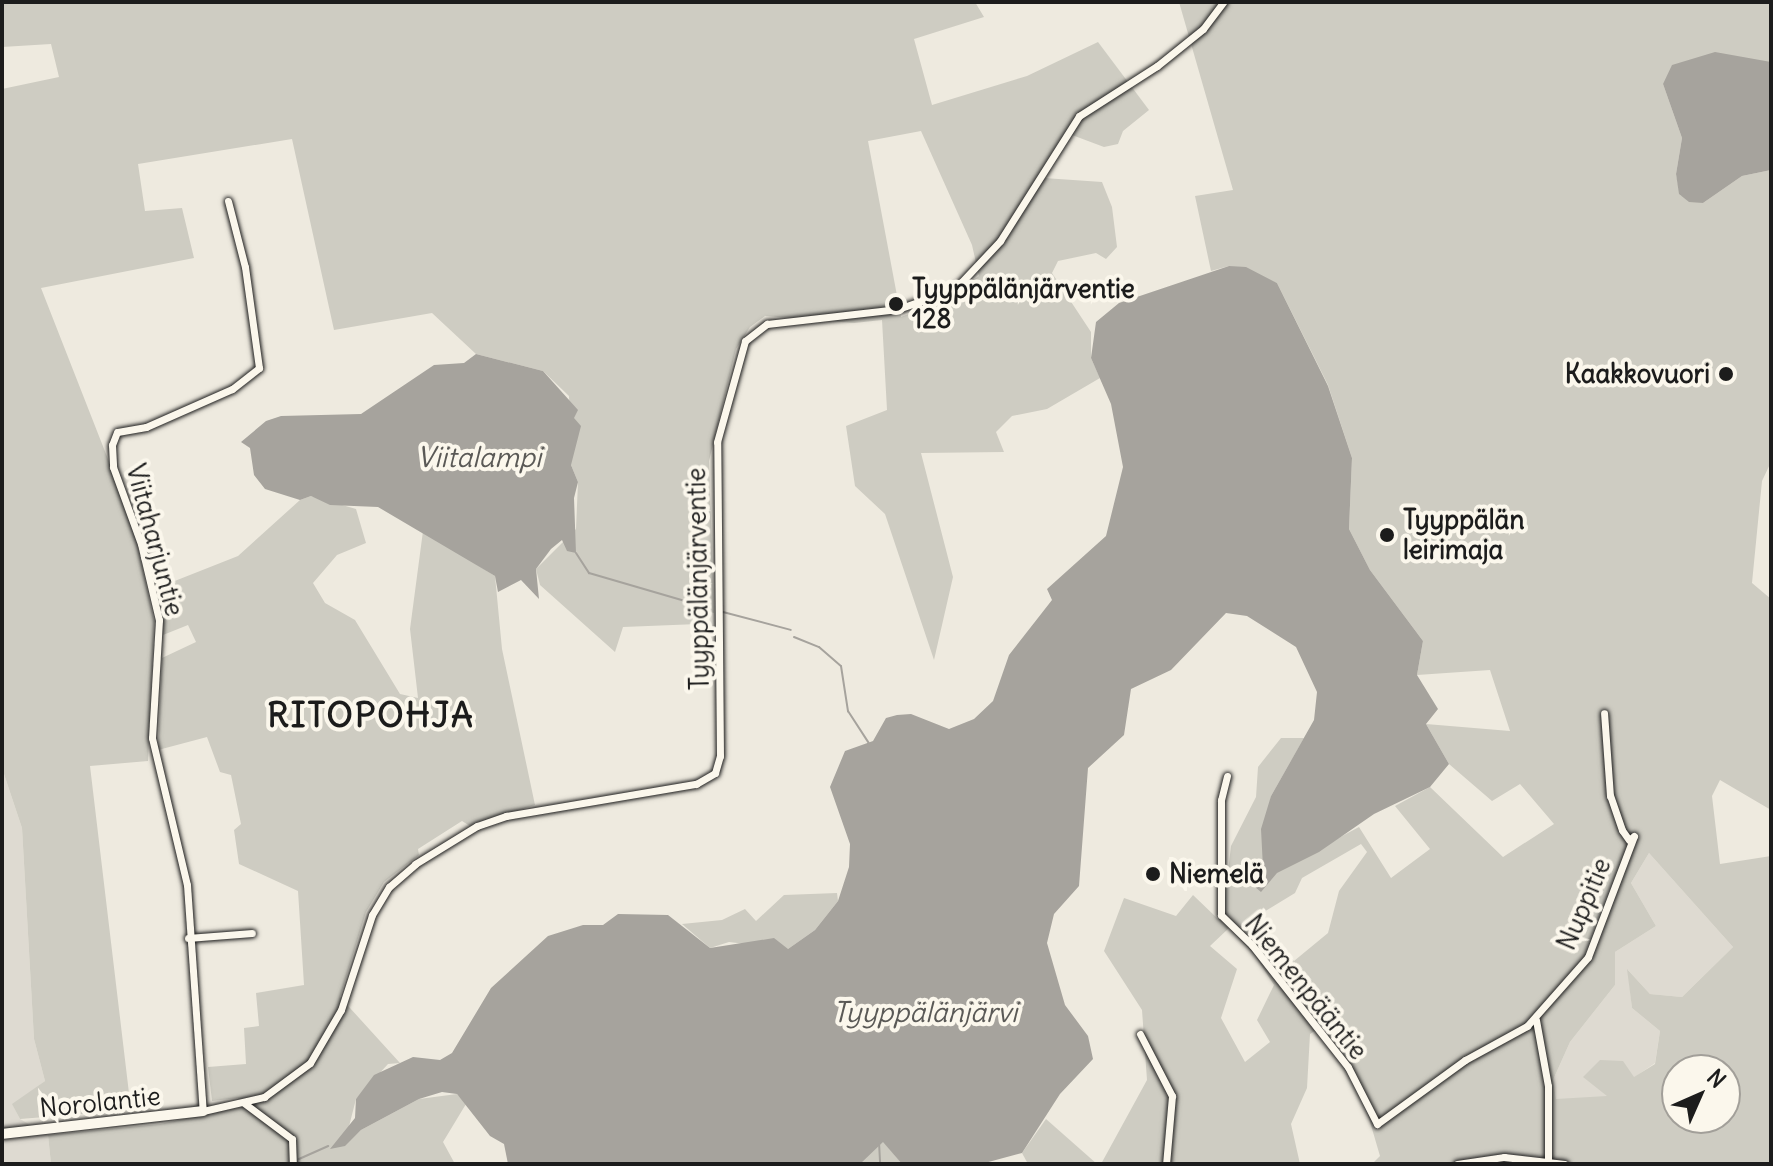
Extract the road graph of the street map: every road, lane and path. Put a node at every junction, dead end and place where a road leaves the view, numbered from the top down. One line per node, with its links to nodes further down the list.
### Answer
1 (1223, 2): 9 (street, Tyyppälänjärventie)
2 (228, 201): 6 (street, Viitaharjuntie)
3 (1604, 713): 7 (street, Nuppitie)
4 (1227, 776): 7 (street, Niemenpääntie)
5 (252, 933): 6 (street)
6 (188, 938): 10 (street, Viitaharjuntie)
7 (1536, 1020): 12 (street)
8 (1140, 1034): 14 (street)
9 (244, 1103): 10 (street, Tyyppälänjärventie); 13 (street)
10 (203, 1111): 11 (street, Norolantie)
11 (2, 1134)
12 (1548, 1159): 15 (street); 16 (street)
13 (293, 1164)
14 (1166, 1164)
15 (1457, 1164)
16 (1565, 1164)

